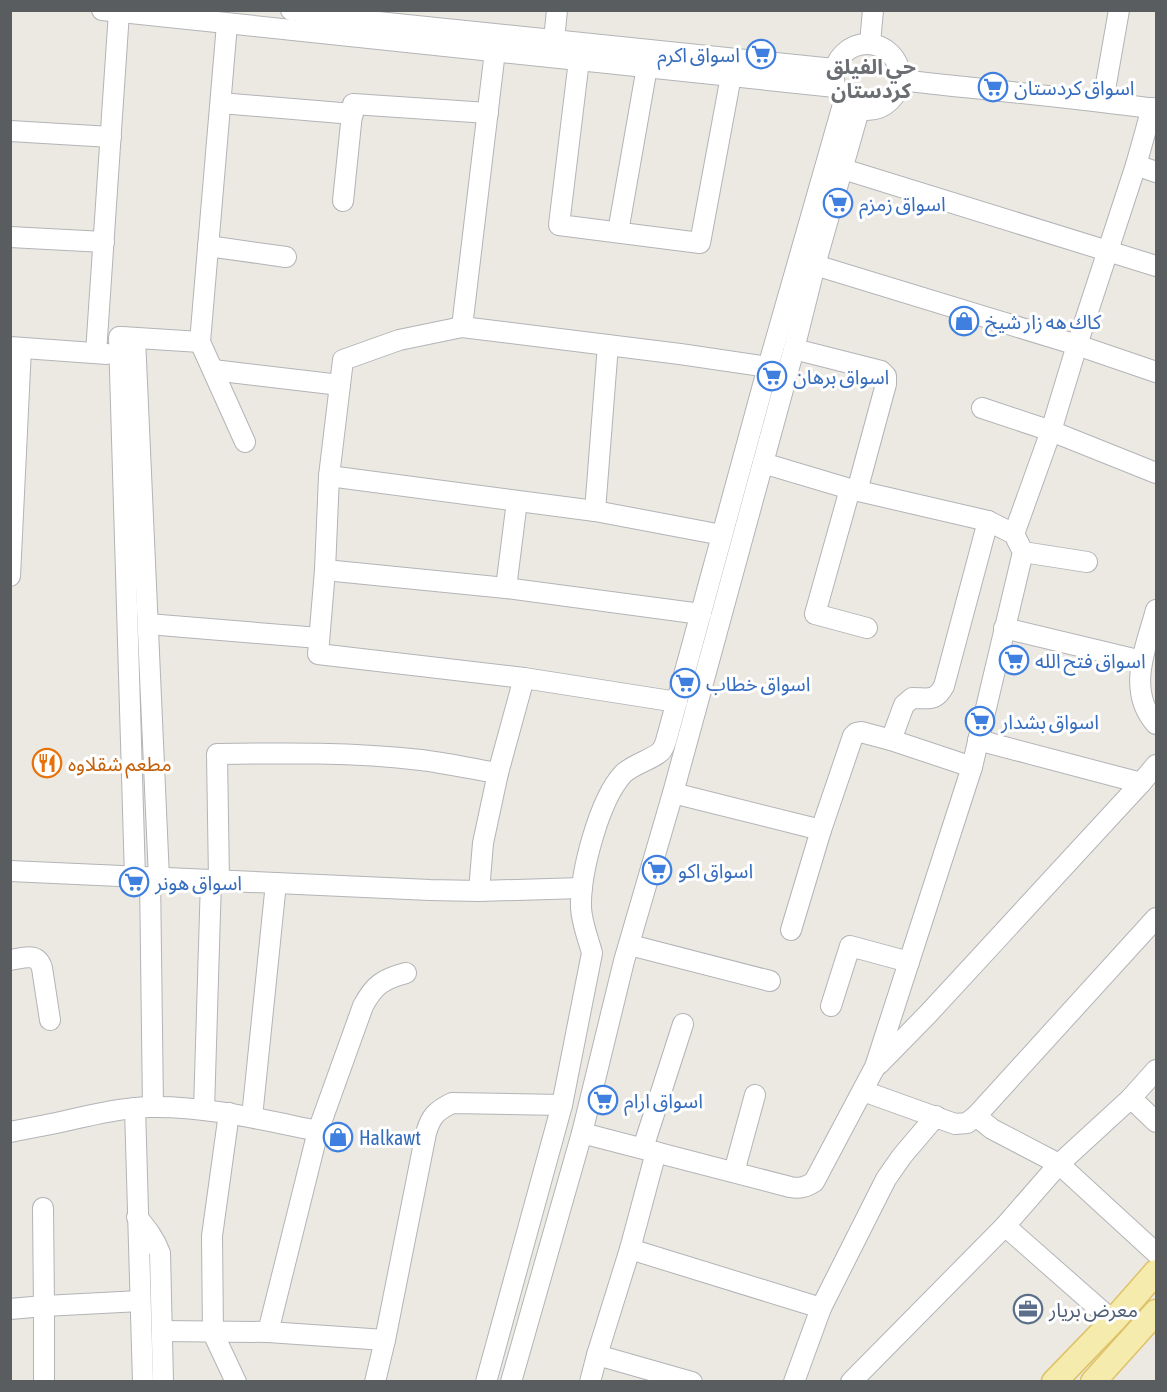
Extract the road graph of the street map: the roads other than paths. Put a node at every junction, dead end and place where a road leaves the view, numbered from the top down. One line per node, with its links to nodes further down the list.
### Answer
1 (291, 10): 6 (street)
2 (558, 10): 8 (street)
3 (873, 10): 9 (street)
4 (1119, 10): 16 (street)
5 (111, 11): 7 (street); 22 (street)
6 (368, 16): 8 (street)
7 (227, 24): 10 (street); 17 (street)
8 (554, 40): 15 (street)
9 (870, 44): 14 (street); 15 (street)
10 (495, 51): 11 (street); 19 (street)
11 (579, 60): 12 (street); 27 (street)
12 (647, 67): 13 (street); 27 (street)
13 (731, 76): 15 (street); 27 (street)
14 (900, 80): 15 (street); 16 (street)
15 (843, 92): 24 (street); 43 (street)
16 (1103, 101): 18 (street)
17 (221, 103): 20 (street); 30 (street)
18 (1154, 109): 23 (street)
19 (488, 113): 20 (street); 35 (street)
20 (352, 114): 26 (street)
21 (10, 131): 22 (street)
22 (111, 137): 29 (street)
23 (1136, 165): 25 (street); 31 (street)
24 (843, 169): 31 (street); 33 (street)
25 (1156, 172)
26 (343, 201)
27 (618, 232)
28 (10, 237): 29 (street)
29 (104, 242): 38 (street)
30 (208, 246): 32 (street); 36 (street)
31 (1108, 250): 34 (street); 40 (street)
32 (286, 257)
33 (814, 265): 40 (street); 42 (street)
34 (1156, 266)
35 (462, 327): 39 (street); 46 (street)
36 (200, 342): 37 (street); 44 (street)
37 (124, 343): 38 (street); 66 (street); 85 (street)
38 (96, 344): 41 (street)
39 (608, 345): 43 (street); 56 (street)
40 (1077, 345): 45 (street); 48 (street)
41 (16, 348): 50 (street)
42 (795, 348): 51 (street); 54 (street)
43 (768, 367): 58 (street)
44 (213, 370): 46 (street); 49 (street)
45 (1156, 372)
46 (340, 385): 53 (street)
47 (982, 408): 48 (street)
48 (1051, 431): 52 (street); 59 (street)
49 (245, 442)
50 (13, 453): 62 (street)
51 (763, 463): 54 (street); 77 (street)
52 (1156, 473)
53 (329, 476): 55 (street); 61 (street)
54 (853, 490): 57 (street); 67 (street)
55 (517, 501): 56 (street); 63 (street)
56 (595, 511): 58 (street)
57 (988, 521): 59 (street); 74 (street)
58 (722, 535): 65 (street)
59 (1018, 543): 60 (street); 68 (street)
60 (1087, 562)
61 (325, 570): 63 (street); 69 (street)
62 (10, 576)
63 (506, 588): 65 (street)
64 (1156, 610): 70 (street)
65 (701, 614): 72 (street)
66 (148, 624): 69 (street); 85 (street)
67 (867, 628)
68 (1004, 628): 70 (street); 75 (street)
69 (319, 638): 71 (street)
70 (1142, 661): 73 (street)
71 (524, 678): 72 (street); 80 (street)
72 (677, 702): 76 (street)
73 (1156, 724)
74 (891, 740): 79 (street); 83 (street)
75 (978, 740): 79 (street); 81 (street)
76 (656, 755): 77 (street); 88 (street)
77 (681, 763): 82 (street)
78 (1156, 765): 81 (street)
79 (972, 767): 95 (street)
80 (498, 773): 86 (street); 89 (street)
81 (1141, 783): 101 (street)
82 (673, 793): 83 (street); 93 (street)
83 (820, 830): 91 (street)
84 (10, 871): 85 (street)
85 (148, 877): 86 (street); 107 (street)
86 (215, 880): 87 (street); 108 (street)
87 (276, 883): 89 (street); 112 (street)
88 (582, 888): 89 (street); 92 (street)
89 (479, 891)
90 (1156, 918): 111 (street)
91 (791, 930)
92 (592, 953): 93 (street); 106 (street)
93 (627, 953): 97 (street); 116 (street)
94 (10, 960): 99 (street)
95 (909, 962): 98 (street); 101 (street)
96 (406, 974): 114 (street)
97 (770, 981)
98 (831, 1006)
99 (50, 1020)
100 (682, 1024): 117 (street)
101 (875, 1067): 103 (street)
102 (1156, 1070): 105 (street)
103 (863, 1090): 110 (street); 119 (street)
104 (754, 1095): 119 (street)
105 (1131, 1098): 113 (street); 118 (street)
106 (562, 1105): 135 (street); 142 (street)
107 (144, 1107): 108 (street); 115 (street); 121 (street)
108 (204, 1110): 109 (street)
109 (229, 1113): 112 (street); 134 (street)
110 (936, 1116): 111 (street); 128 (street)
111 (976, 1116): 118 (street)
112 (252, 1118): 114 (street)
113 (1156, 1122)
114 (318, 1131): 133 (street)
115 (10, 1132)
116 (582, 1132): 117 (street); 143 (street)
117 (650, 1150): 119 (street); 123 (street)
118 (1059, 1164): 122 (street); 124 (street)
119 (734, 1172)
120 (43, 1208): 127 (street)
121 (137, 1217): 126 (street); 132 (street)
122 (1005, 1226): 131 (street); 147 (street)
123 (630, 1249): 128 (street); 136 (street)
124 (1156, 1253)
125 (1156, 1272): 131 (main road)
126 (140, 1301): 127 (street); 138 (street)
127 (45, 1306): 129 (street); 137 (street)
128 (821, 1308): 146 (street)
129 (10, 1309)
130 (1156, 1312): 149 (main road)
131 (1113, 1321): 148 (main road)
132 (162, 1331): 134 (street); 139 (street)
133 (268, 1332): 134 (street); 135 (street)
134 (213, 1333): 140 (street)
135 (385, 1340): 141 (street)
136 (597, 1355): 144 (street); 145 (street)
137 (44, 1382)
138 (143, 1382)
139 (164, 1382)
140 (236, 1382)
141 (375, 1382)
142 (486, 1382)
143 (511, 1382)
144 (590, 1382)
145 (692, 1382)
146 (794, 1382)
147 (851, 1382)
148 (1054, 1382)
149 (1093, 1382)

